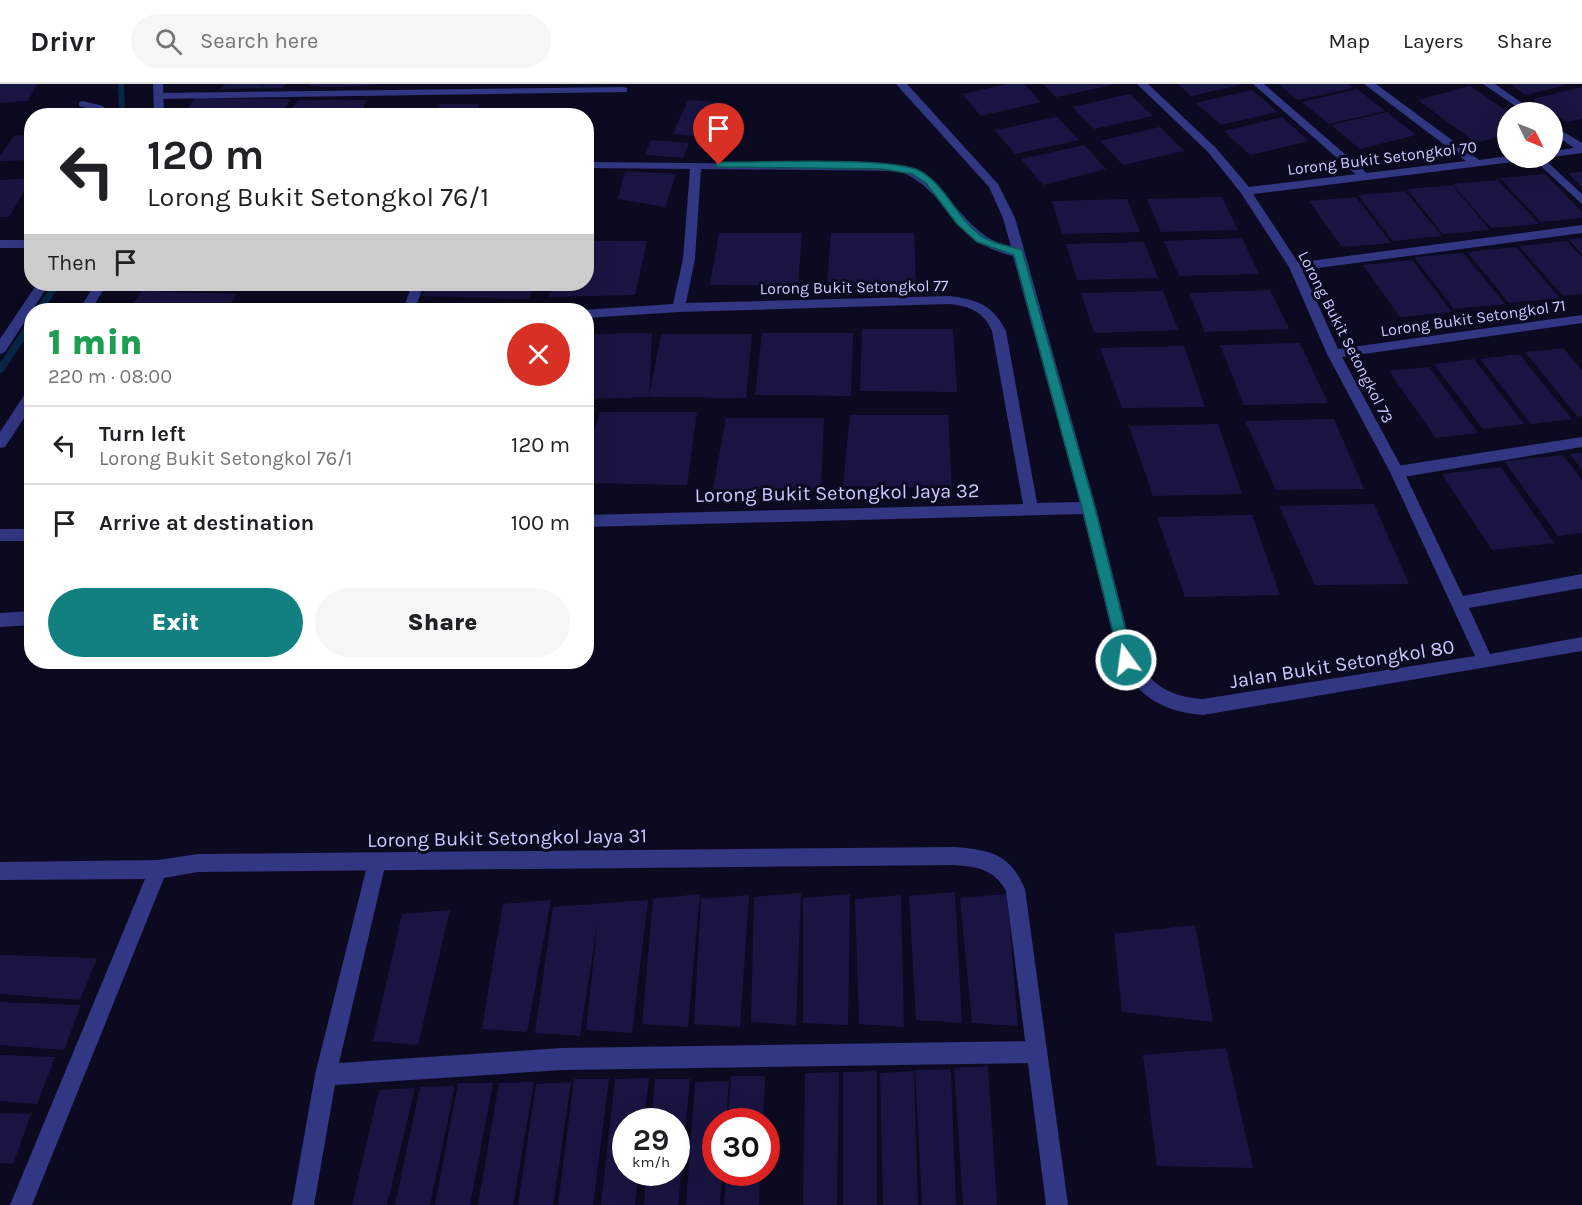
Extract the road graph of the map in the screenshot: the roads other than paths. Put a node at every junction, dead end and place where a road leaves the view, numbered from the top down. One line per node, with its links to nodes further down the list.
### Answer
1 (158, 84): 8 (street)
2 (901, 84): 27 (street)
3 (1142, 84): 22 (street, Lorong Bukit Setongkol 73)
4 (1258, 84): 21 (street)
5 (1369, 84): 17 (street)
6 (1488, 84): 9 (street)
7 (623, 90): 8 (street)
8 (159, 96): 12 (street)
9 (1515, 102)
10 (83, 104): 11 (street)
11 (99, 108)
12 (159, 108)
13 (1563, 136): 14 (street)
14 (1582, 149): 15 (street)
15 (1563, 152)
16 (1497, 161): 17 (street, Lorong Bukit Setongkol 70)
17 (1476, 163): 21 (street, Lorong Bukit Setongkol 70)
18 (594, 165): 19 (street)
19 (696, 165): 27 (street); 29 (street)
20 (1548, 168): 23 (street)
21 (1365, 177): 22 (street, Lorong Bukit Setongkol 70)
22 (1246, 191): 28 (street, Lorong Bukit Setongkol 73)
23 (1582, 200)
24 (1582, 229): 28 (street)
25 (0, 243): 26 (street)
26 (24, 244)
27 (1019, 253): 39 (street)
28 (1295, 267): 34 (street, Lorong Bukit Setongkol 73)
29 (679, 308): 31 (street, Lorong Bukit Setongkol 77); 40 (street, Lorong Bukit Setongkol 77)
30 (24, 313): 33 (street)
31 (594, 313)
32 (1582, 320): 34 (street, Lorong Bukit Setongkol 71)
33 (0, 349)
34 (1334, 354): 38 (street, Lorong Bukit Setongkol 73)
35 (24, 406): 36 (street)
36 (0, 442)
37 (1582, 442): 38 (street)
38 (1397, 472): 45 (street, Lorong Bukit Setongkol 73)
39 (1089, 508): 40 (street, Lorong Bukit Setongkol Jaya 32); 49 (street, Jalan Bukit Setongkol 80)
40 (1031, 510): 41 (street, Lorong Bukit Setongkol Jaya 32)
41 (594, 521)
42 (24, 535): 43 (street)
43 (0, 536)
44 (1582, 581): 45 (street)
45 (1461, 603): 49 (street, Lorong Bukit Setongkol 73)
46 (24, 618): 47 (street)
47 (0, 620)
48 (1582, 644): 49 (street, Jalan Bukit Setongkol 80)
49 (1486, 662)
50 (376, 862): 51 (street, Lorong Bukit Setongkol Jaya 31); 53 (street, Lorong Bukit Setongkol Jaya 31); 54 (street)
51 (158, 869): 52 (street, Lorong Bukit Setongkol Jaya 31); 55 (street)
52 (0, 871)
53 (1036, 1052): 54 (street); 57 (street)
54 (327, 1075): 56 (street)
55 (21, 1205)
56 (303, 1205)
57 (1057, 1205)

